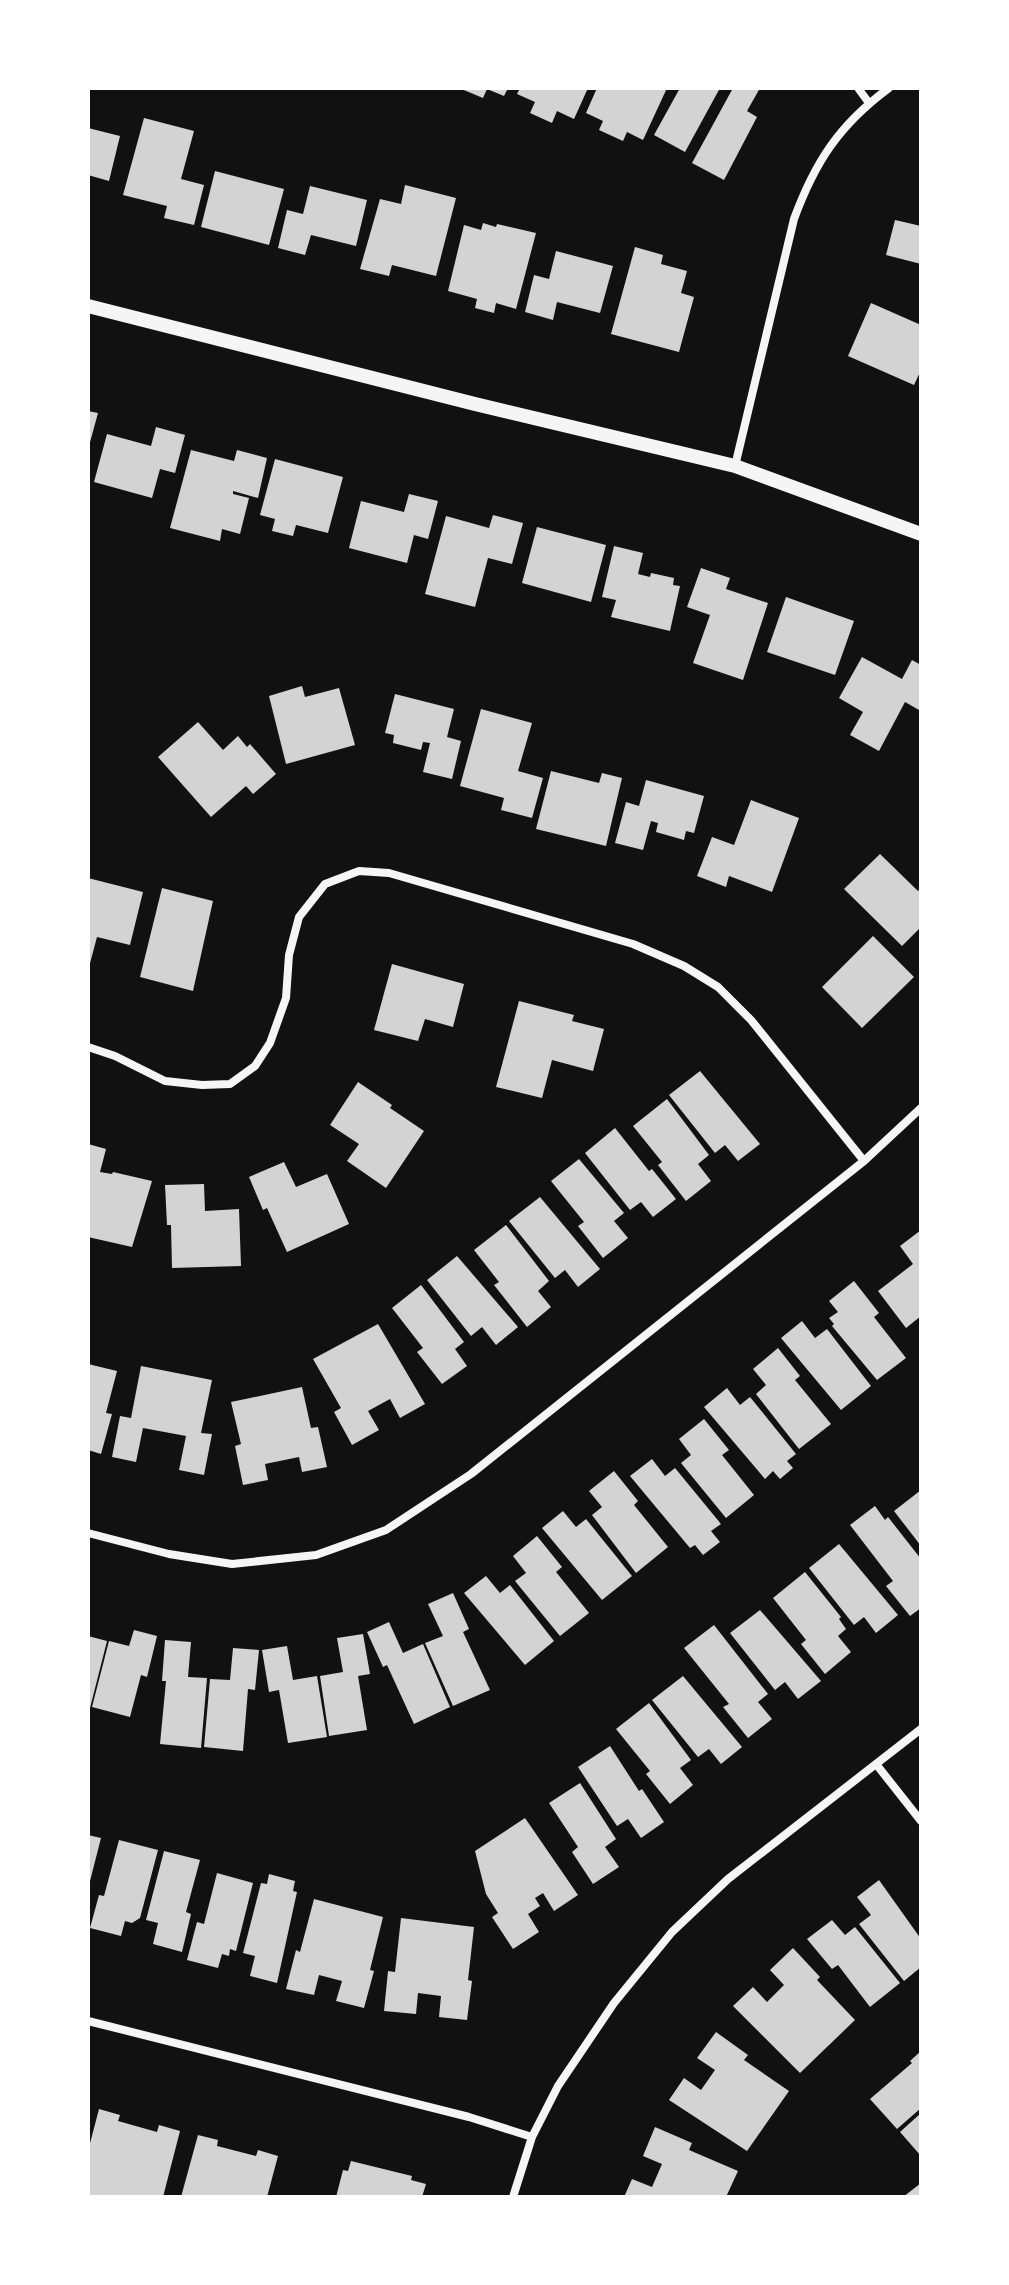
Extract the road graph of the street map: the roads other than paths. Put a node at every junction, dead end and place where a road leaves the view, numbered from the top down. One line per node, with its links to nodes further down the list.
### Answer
1 (858, 88): 3 (street)
2 (889, 88): 3 (street)
3 (869, 103): 5 (street)
4 (88, 306): 5 (street)
5 (735, 466): 6 (street)
6 (921, 534)
7 (88, 1047): 9 (street)
8 (921, 1108): 9 (street)
9 (864, 1161): 10 (street)
10 (88, 1533)
11 (921, 1729): 12 (street)
12 (876, 1764): 13 (street); 15 (street)
13 (921, 1821)
14 (88, 2021): 15 (street)
15 (532, 2137): 16 (street)
16 (513, 2197)

